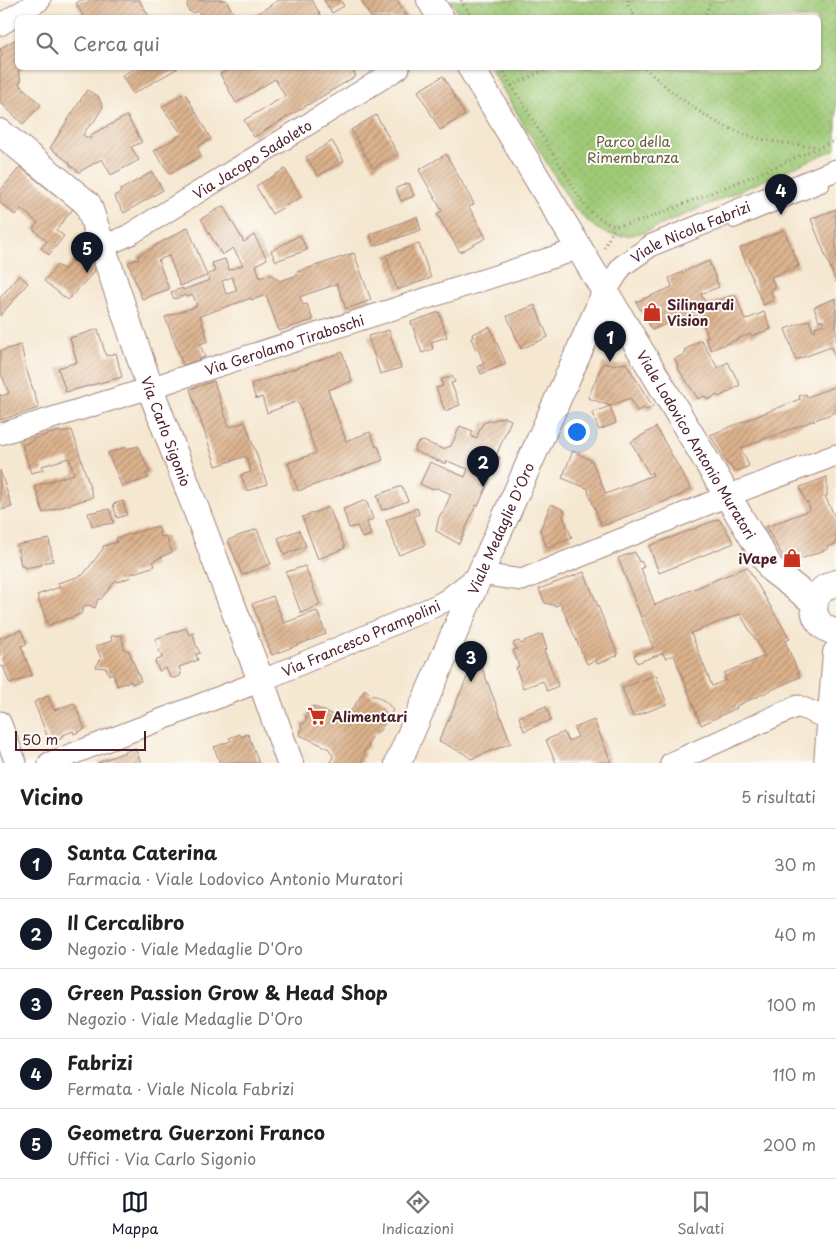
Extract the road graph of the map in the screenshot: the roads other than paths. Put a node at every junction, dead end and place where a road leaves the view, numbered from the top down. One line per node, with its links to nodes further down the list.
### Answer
1 (40, 0): 3 (street)
2 (430, 0): 4 (street)
3 (16, 15)
4 (439, 15)
5 (15, 16): 6 (street)
6 (0, 25)
7 (396, 70): 12 (street, Via Jacopo Sadoleto)
8 (472, 70): 14 (street, Viale Lodovico Antonio Muratori)
9 (0, 132): 12 (street, Via Carlo Sigonio)
10 (836, 170): 14 (street, Viale Nicola Fabrizi)
11 (836, 181): 14 (lane, Viale Nicola Fabrizi)
12 (102, 247): 15 (street, Via Carlo Sigonio)
13 (566, 253): 15 (street, Via Gerolamo Tiraboschi)
14 (605, 293): 18 (street, Viale Lodovico Antonio Muratori); 19 (street, Viale Medaglie D'Oro)
15 (150, 388): 16 (street, Via Gerolamo Tiraboschi); 24 (street, Via Carlo Sigonio)
16 (0, 434)
17 (836, 455): 18 (street)
18 (727, 496): 19 (street); 21 (street, Viale Lodovico Antonio Muratori)
19 (480, 574): 24 (street, Via Francesco Prampolini); 30 (street, Viale Medaglie D'Oro)
20 (836, 583): 21 (street)
21 (814, 602): 22 (street)
22 (836, 632)
23 (836, 653): 25 (street)
24 (262, 680): 28 (street, Via Francesco Prampolini); 29 (street, Via Carlo Sigonio)
25 (833, 703): 31 (street); 32 (street)
26 (0, 722): 27 (street)
27 (16, 763)
28 (48, 763)
29 (290, 763)
30 (398, 763)
31 (671, 763)
32 (827, 763)

